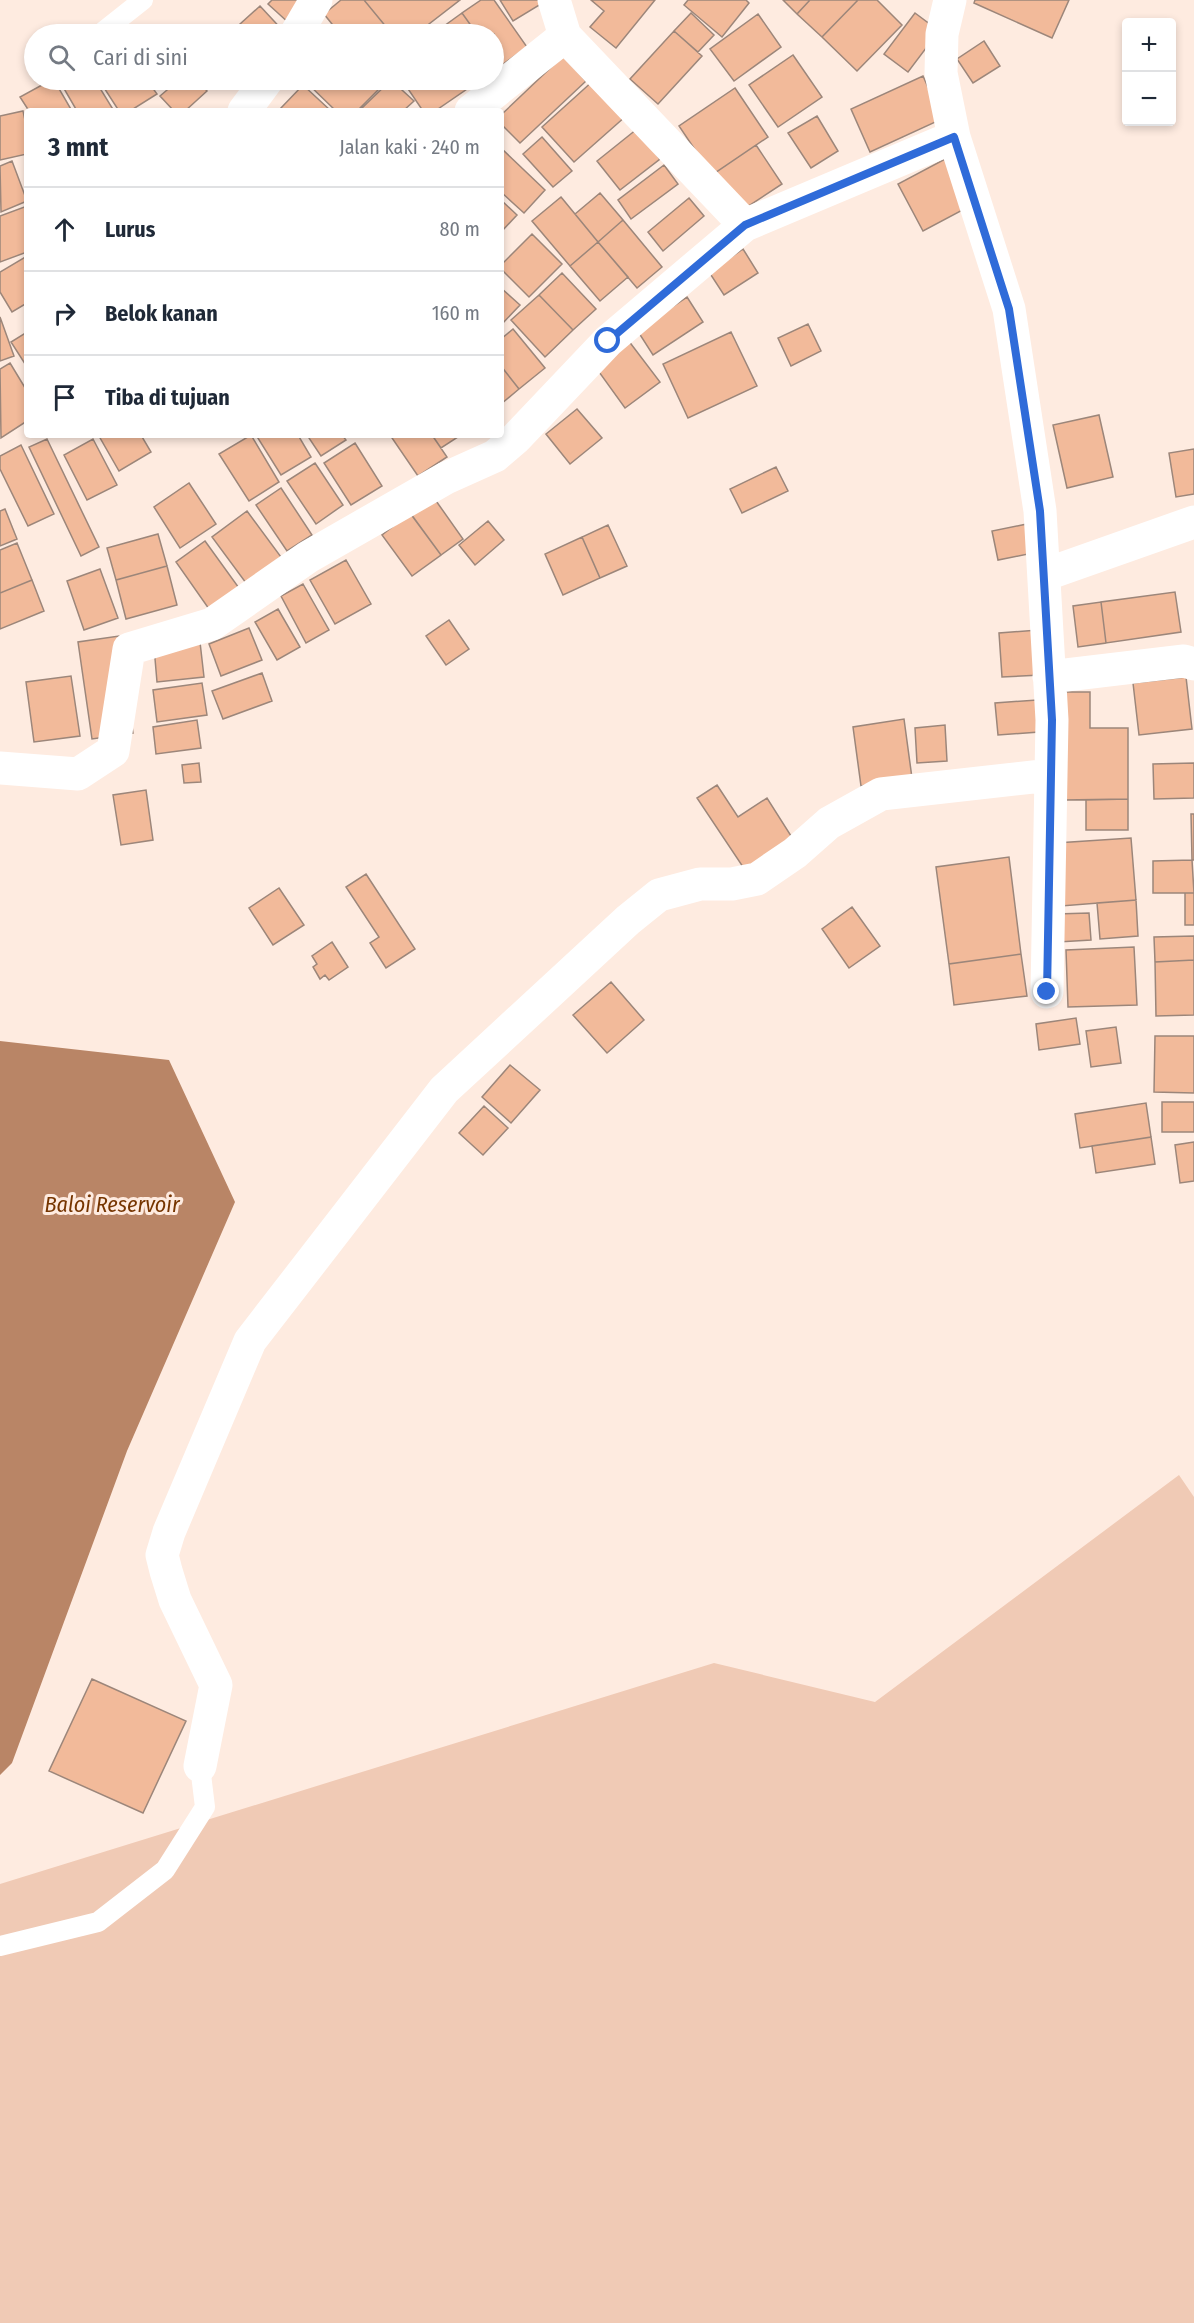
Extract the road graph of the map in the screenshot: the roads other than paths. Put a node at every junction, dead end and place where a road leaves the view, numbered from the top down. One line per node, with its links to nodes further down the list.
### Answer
1 (143, 0): 5 (lane)
2 (316, 0): 6 (street)
3 (554, 0): 7 (street)
4 (950, 0): 13 (street)
5 (113, 24)
6 (302, 24)
7 (565, 36): 8 (street); 14 (street)
8 (504, 85)
9 (260, 90): 11 (street)
10 (497, 90): 12 (street)
11 (246, 108)
12 (475, 108)
13 (954, 137): 14 (street); 16 (street)
14 (745, 225): 19 (street)
15 (1194, 522): 16 (street)
16 (1044, 575): 18 (street)
17 (1194, 664): 18 (street)
18 (1049, 677): 20 (street)
19 (0, 768)
20 (1051, 775): 21 (street); 22 (street)
21 (1047, 992)
22 (200, 1766): 23 (lane)
23 (0, 1946)

